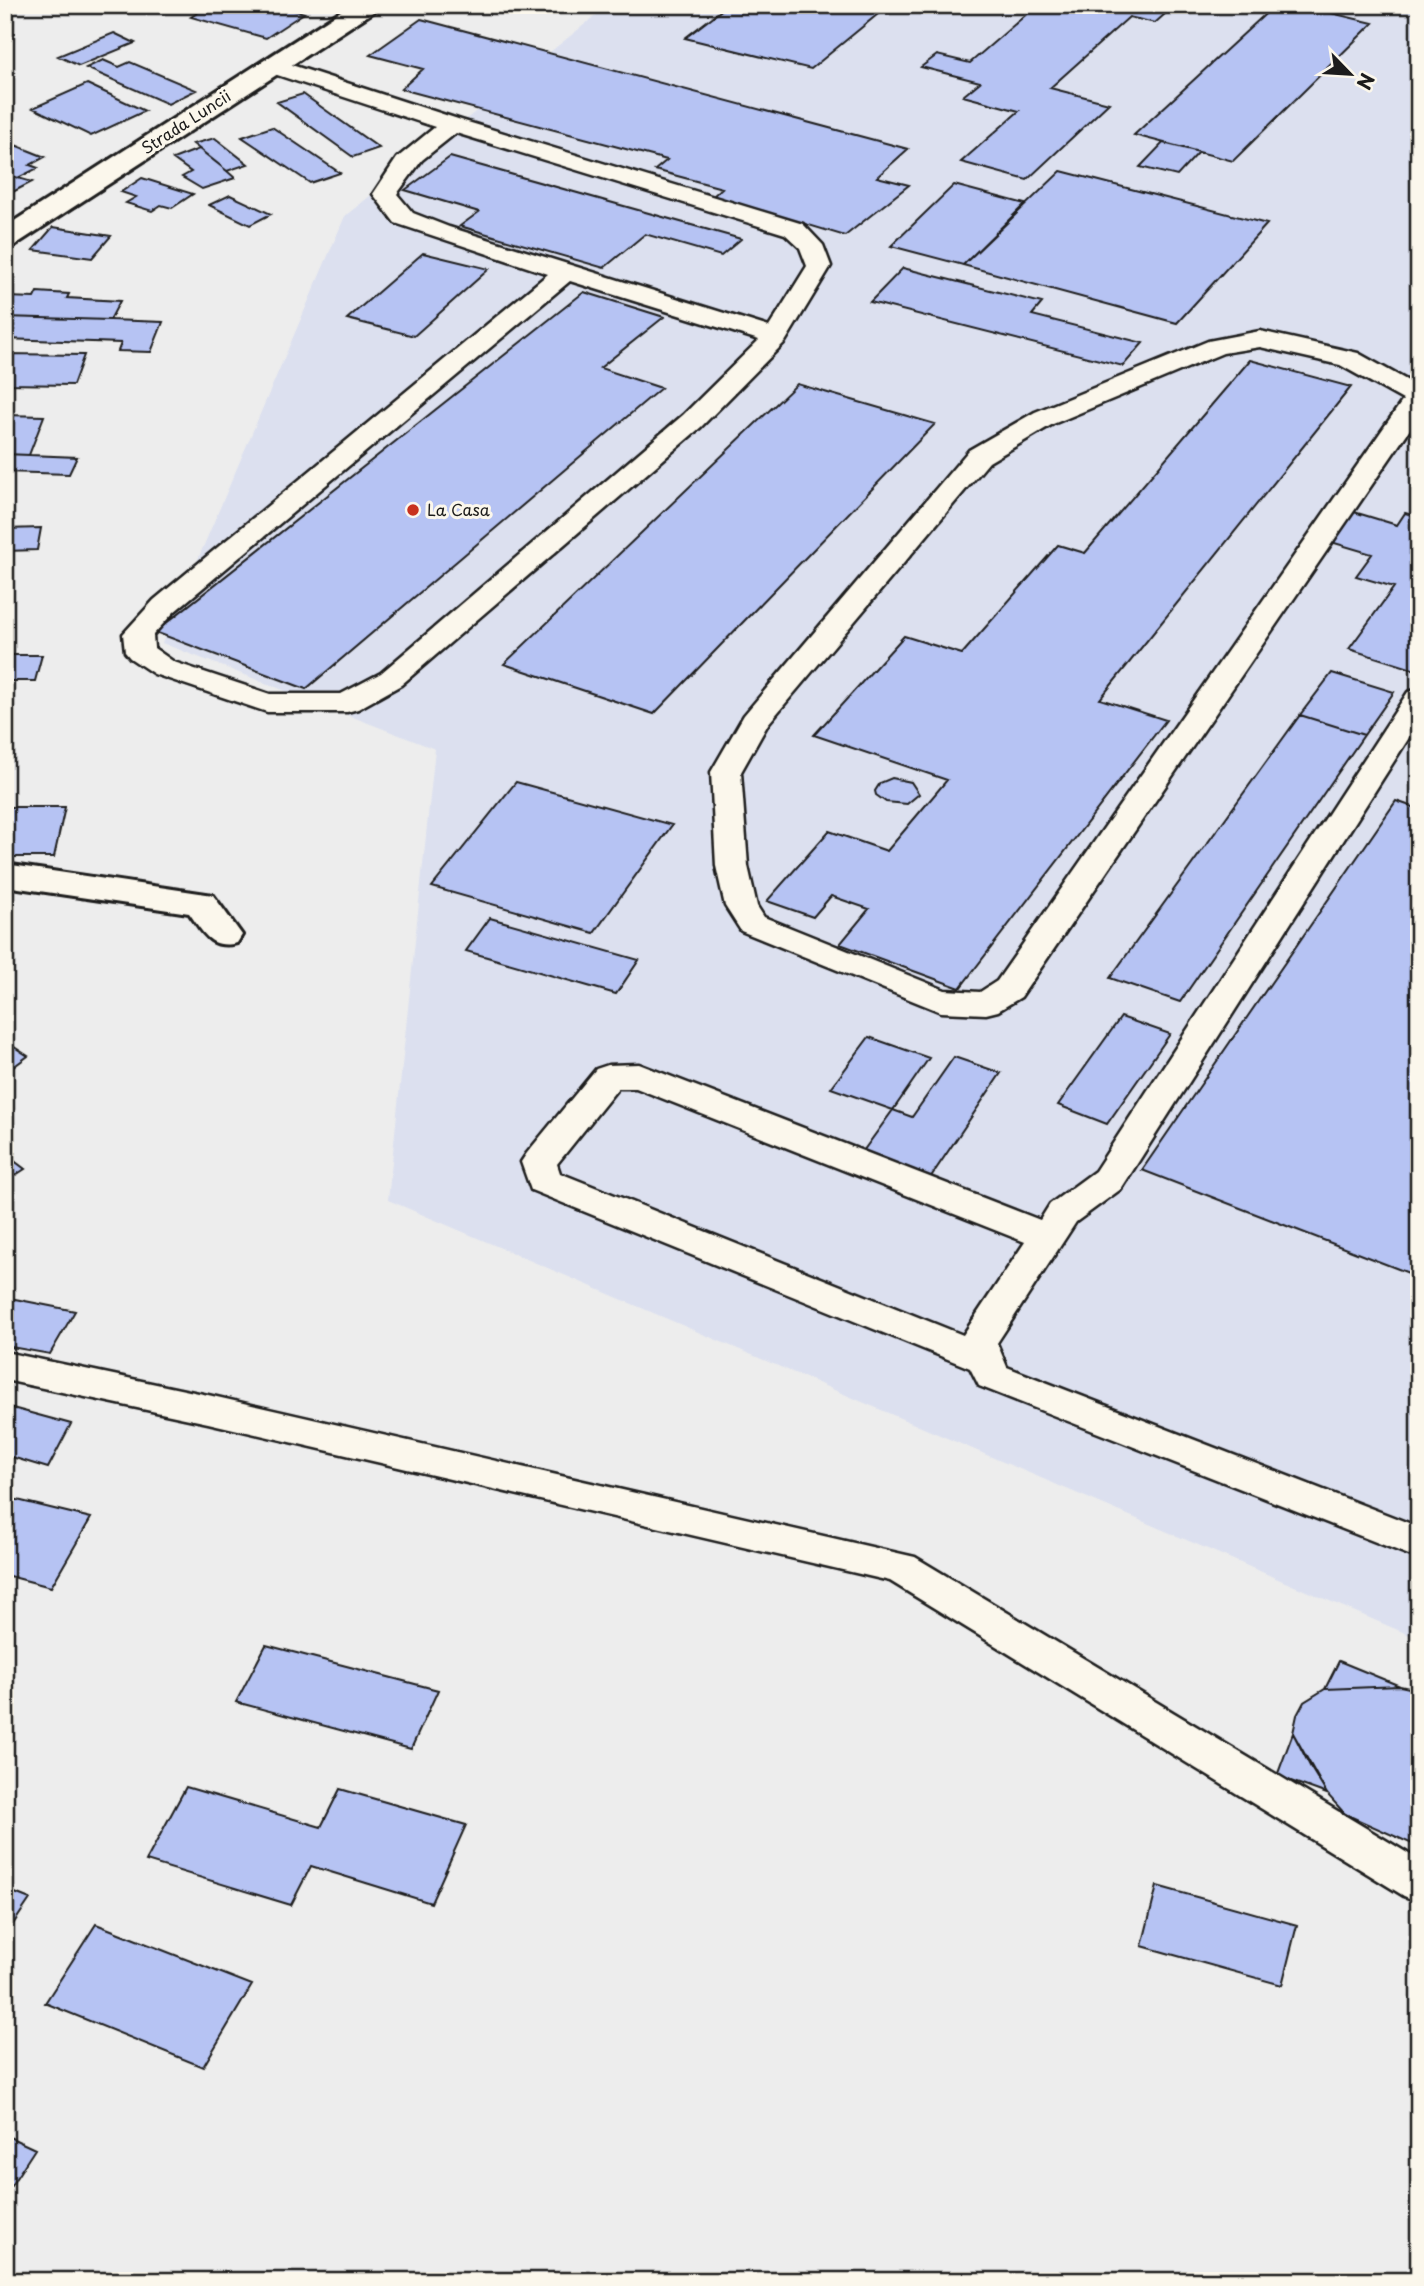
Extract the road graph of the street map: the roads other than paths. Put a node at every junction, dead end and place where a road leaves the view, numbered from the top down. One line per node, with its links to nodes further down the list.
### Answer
1 (367, 5): 2 (street, Strada Luncii)
2 (273, 66): 3 (lane); 4 (street, Strada Luncii)
3 (453, 125): 5 (lane); 6 (lane)
4 (5, 239)
5 (567, 271): 6 (lane); 6 (lane)
6 (776, 337)
7 (1418, 398): 7 (lane)
8 (1419, 698): 11 (lane)
9 (5, 875): 10 (street)
10 (224, 935)
11 (1047, 1237): 12 (lane); 12 (lane)
12 (985, 1359): 14 (lane)
13 (5, 1366): 15 (lane)
14 (1419, 1544)
15 (1419, 1883)

